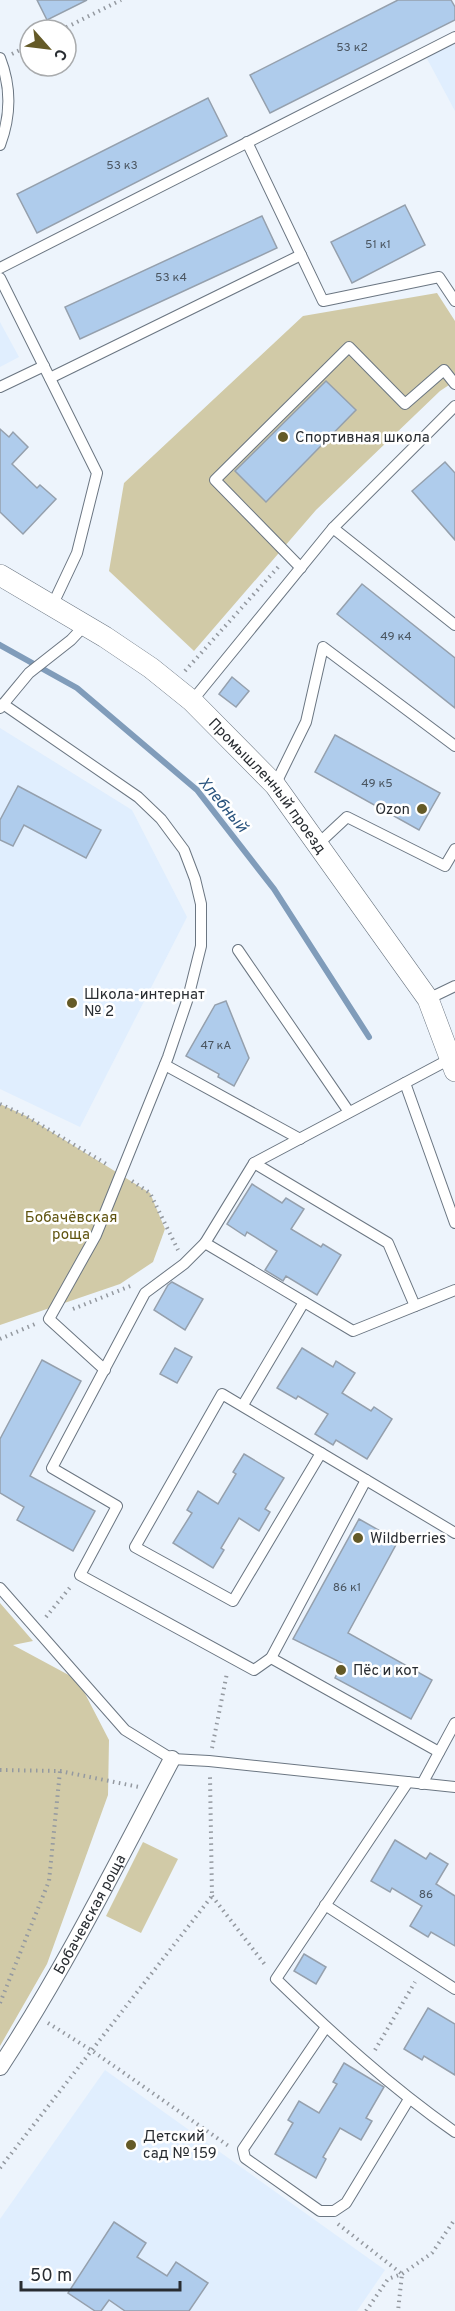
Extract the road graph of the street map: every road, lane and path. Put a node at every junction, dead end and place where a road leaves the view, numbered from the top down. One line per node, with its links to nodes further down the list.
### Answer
1 (122, 0): 2 (path)
2 (78, 22)
3 (455, 37): 5 (lane)
4 (0, 58): 6 (lane)
5 (247, 142): 7 (lane); 8 (lane)
6 (0, 145)
7 (301, 255): 10 (lane); 12 (lane)
8 (0, 268)
9 (0, 278): 11 (lane)
10 (455, 301)
11 (44, 366): 12 (lane); 14 (lane)
12 (50, 378): 20 (lane)
13 (455, 384): 17 (lane)
14 (0, 387)
15 (453, 410): 16 (lane)
16 (333, 528): 18 (lane); 22 (lane)
17 (288, 555): 18 (lane); 23 (path)
18 (301, 568): 24 (lane)
19 (0, 575): 20 (street, Промышленный проезд)
20 (52, 606): 21 (street, Промышленный проезд)
21 (85, 625): 23 (street, Промышленный проезд); 25 (lane)
22 (455, 625)
23 (172, 685): 24 (street, Промышленный проезд)
24 (192, 700): 27 (street, Промышленный проезд)
25 (2, 706): 33 (lane)
26 (455, 746): 27 (lane)
27 (275, 785): 28 (street, Промышленный проезд)
28 (318, 844): 29 (lane); 32 (street, Промышленный проезд)
29 (455, 849)
30 (238, 950): 36 (lane)
31 (455, 986): 32 (lane)
32 (428, 999): 34 (street, Промышленный проезд)
33 (165, 1065): 37 (lane); 45 (lane)
34 (453, 1065): 35 (lane)
35 (405, 1083): 36 (lane); 39 (lane)
36 (349, 1112): 37 (lane)
37 (300, 1139): 38 (lane)
38 (254, 1163): 40 (lane); 44 (lane)
39 (455, 1223)
40 (205, 1244): 43 (lane); 47 (lane)
41 (143, 1281): 45 (path)
42 (455, 1290): 44 (lane)
43 (304, 1302): 44 (lane); 48 (lane)
44 (415, 1306)
45 (49, 1319): 46 (path); 47 (lane)
46 (0, 1339)
47 (105, 1370): 52 (lane)
48 (243, 1405): 49 (lane); 49 (lane)
49 (321, 1453): 50 (lane)
50 (366, 1480): 51 (lane); 56 (lane)
51 (455, 1533)
52 (80, 1575): 54 (path); 55 (lane)
53 (0, 1588): 54 (lane)
54 (36, 1629): 59 (lane)
55 (231, 1657): 56 (lane); 60 (path)
56 (271, 1658): 58 (lane)
57 (455, 1723): 58 (lane)
58 (439, 1752): 64 (lane)
59 (172, 1759): 60 (lane); 66 (street, Бобачевская роща)
60 (210, 1761): 63 (lane); 67 (path)
61 (0, 1770): 62 (path)
62 (60, 1771): 66 (path); 72 (path)
63 (408, 1782): 64 (lane); 68 (lane)
64 (422, 1784): 65 (lane)
65 (455, 1787)
66 (155, 1790): 73 (street, Бобачевская роща)
67 (212, 1896): 70 (path); 75 (path)
68 (325, 1905): 69 (lane); 70 (lane)
69 (424, 1968): 71 (lane); 76 (path)
70 (276, 1978): 74 (lane)
71 (455, 1989)
72 (0, 2003)
73 (34, 2014): 75 (path); 77 (street, Бобачевская роща)
74 (326, 2027): 76 (lane); 80 (lane)
75 (91, 2050): 80 (path); 81 (path)
76 (367, 2063): 78 (lane)
77 (0, 2067)
78 (409, 2099): 79 (lane); 82 (lane)
79 (455, 2132)
80 (245, 2158): 82 (lane)
81 (0, 2168)
82 (320, 2211): 84 (path)
83 (455, 2219): 84 (path)
84 (402, 2274): 85 (path); 86 (path)
85 (366, 2311)
86 (398, 2311)

